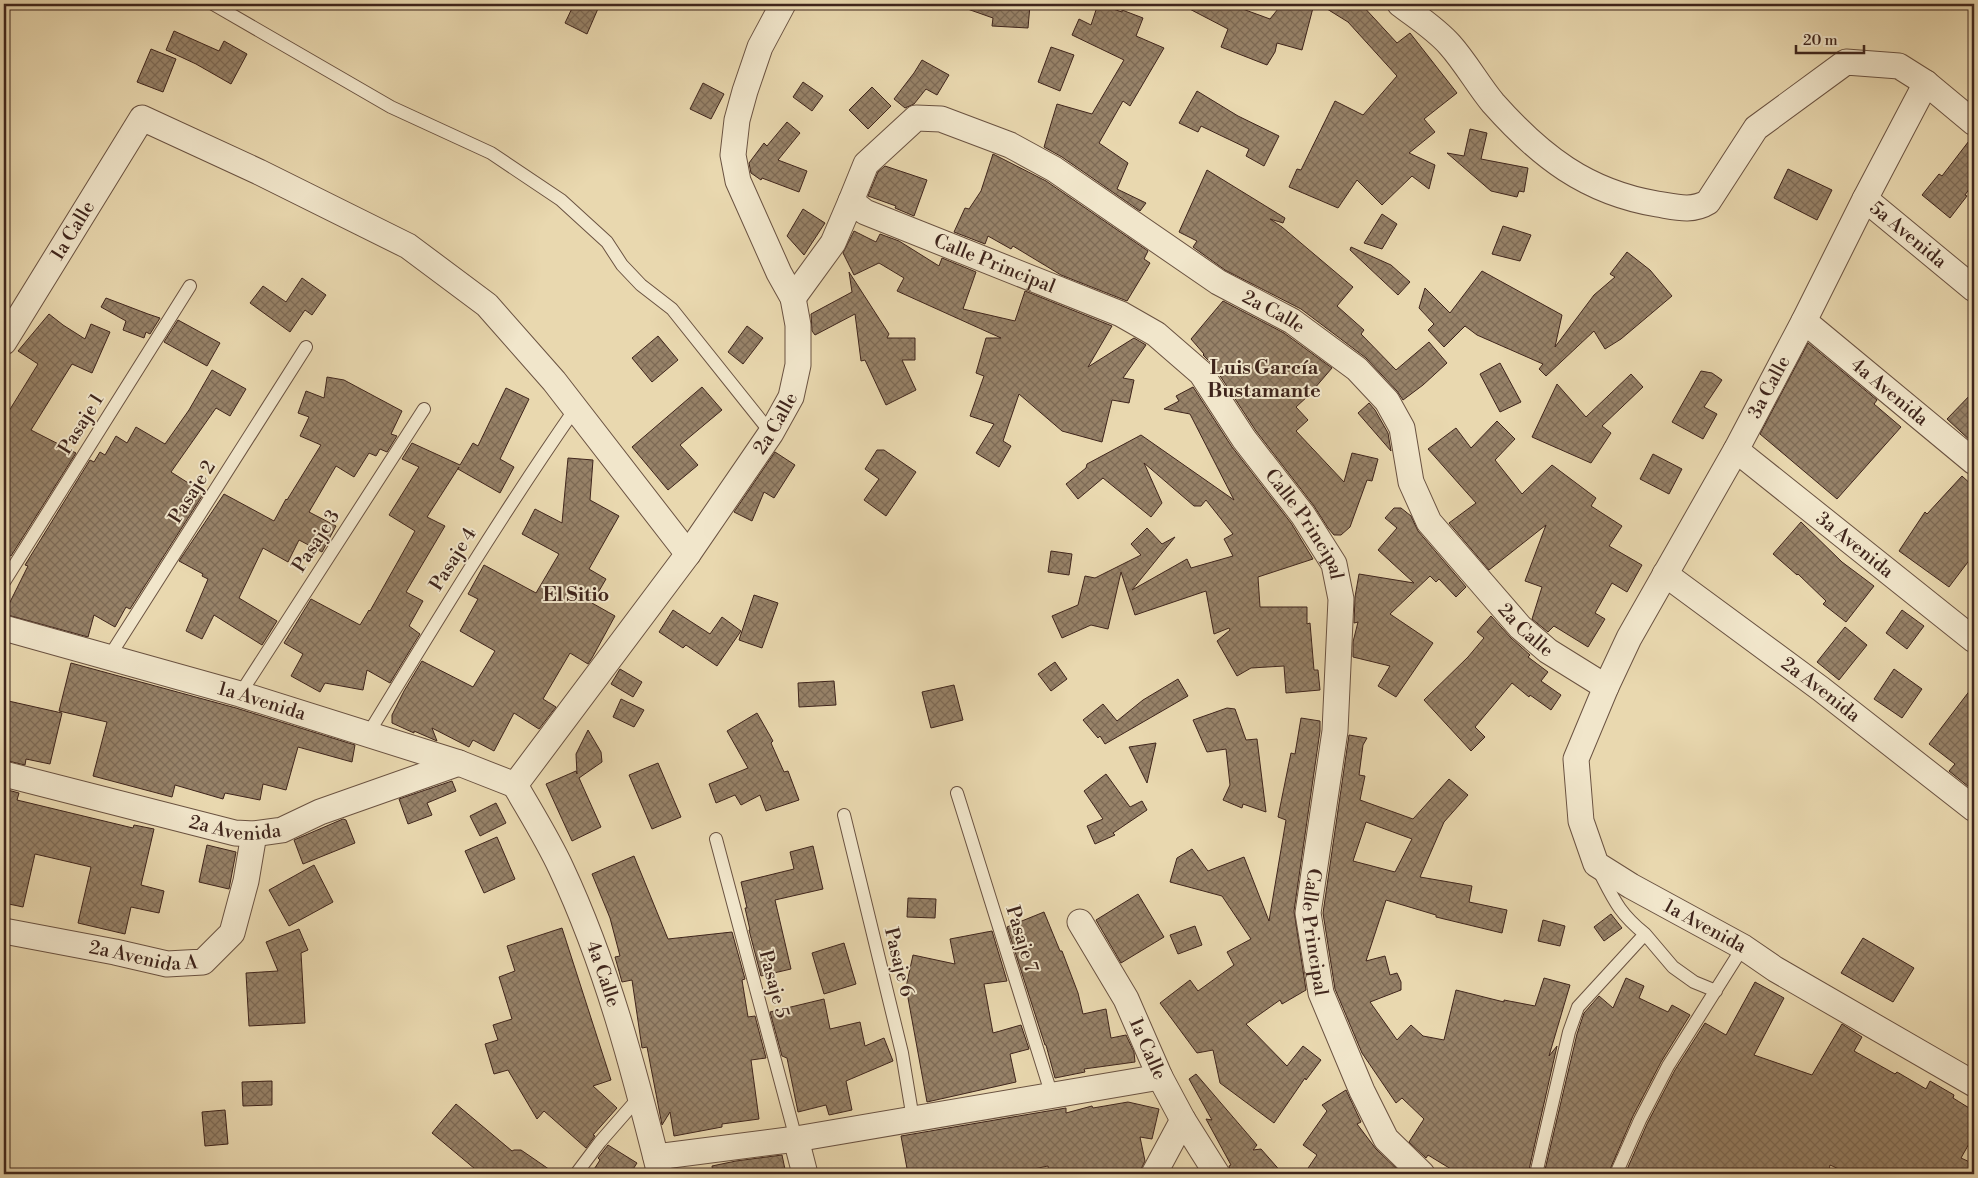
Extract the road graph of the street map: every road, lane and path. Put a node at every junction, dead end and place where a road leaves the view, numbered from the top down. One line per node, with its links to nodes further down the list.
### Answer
1 (213, 4): 16 (lane)
2 (784, 4): 10 (street, 2a Calle)
3 (1400, 4): 4 (street)
4 (1926, 83): 5 (street); 6 (street, 3a Calle)
5 (1974, 124)
6 (1865, 199): 9 (street, 5a Avenida); 11 (street, 3a Calle)
7 (851, 201): 10 (street); 25 (street, 2a Calle); 54 (street, Calle Principal)
8 (190, 286): 21 (lane, Pasaje 1)
9 (1974, 290)
10 (793, 298): 16 (street, 2a Calle)
11 (1804, 321): 17 (street, 3a Calle); 18 (street, 4a Avenida)
12 (4, 342): 15 (street, 1a Calle)
13 (306, 346): 24 (lane, Pasaje 2)
14 (424, 409): 26 (lane, Pasaje 3)
15 (575, 409): 19 (street); 27 (lane, Pasaje 4)
16 (771, 433): 19 (street, 2a Calle)
17 (1736, 450): 20 (street, 3a Calle); 23 (street, 3a Avenida)
18 (1974, 462)
19 (688, 554): 30 (street, 2a Calle)
20 (1666, 574): 25 (street, 3a Calle); 32 (street, 2a Avenida)
21 (4, 582)
22 (4, 628): 24 (street, 1a Avenida)
23 (1974, 640)
24 (109, 657): 26 (street, 1a Avenida)
25 (1606, 687): 36 (street)
26 (240, 694): 27 (street, 1a Avenida)
27 (368, 734): 28 (street, 1a Avenida)
28 (459, 763): 30 (street, 1a Avenida); 34 (street, 2a Avenida)
29 (4, 774): 34 (street, 2a Avenida)
30 (515, 785): 44 (street, 4a Calle)
31 (957, 793): 45 (lane, Pasaje 7)
32 (1974, 809)
33 (844, 814): 46 (lane, Pasaje 6)
34 (254, 834): 38 (street, 2a Avenida A)
35 (716, 838): 48 (lane, Pasaje 5)
36 (1596, 864): 39 (lane); 40 (street, 1a Avenida)
37 (1080, 922): 42 (street, 1a Calle)
38 (4, 931)
39 (1645, 934): 41 (lane); 55 (lane)
40 (1742, 947): 41 (lane); 43 (street, 1a Avenida)
41 (1716, 991): 56 (lane)
42 (1160, 1077): 45 (street); 47 (street, 1a Calle)
43 (1974, 1084)
44 (641, 1095): 49 (street, 4a Calle); 50 (lane)
45 (1052, 1096): 46 (street)
46 (913, 1119): 48 (street)
47 (1183, 1120): 52 (street); 53 (street, 1a Calle)
48 (796, 1139): 49 (street); 51 (street)
49 (658, 1166)
50 (576, 1174)
51 (804, 1174)
52 (1154, 1174)
53 (1218, 1174)
54 (1422, 1174)
55 (1536, 1174)
56 (1616, 1174)

